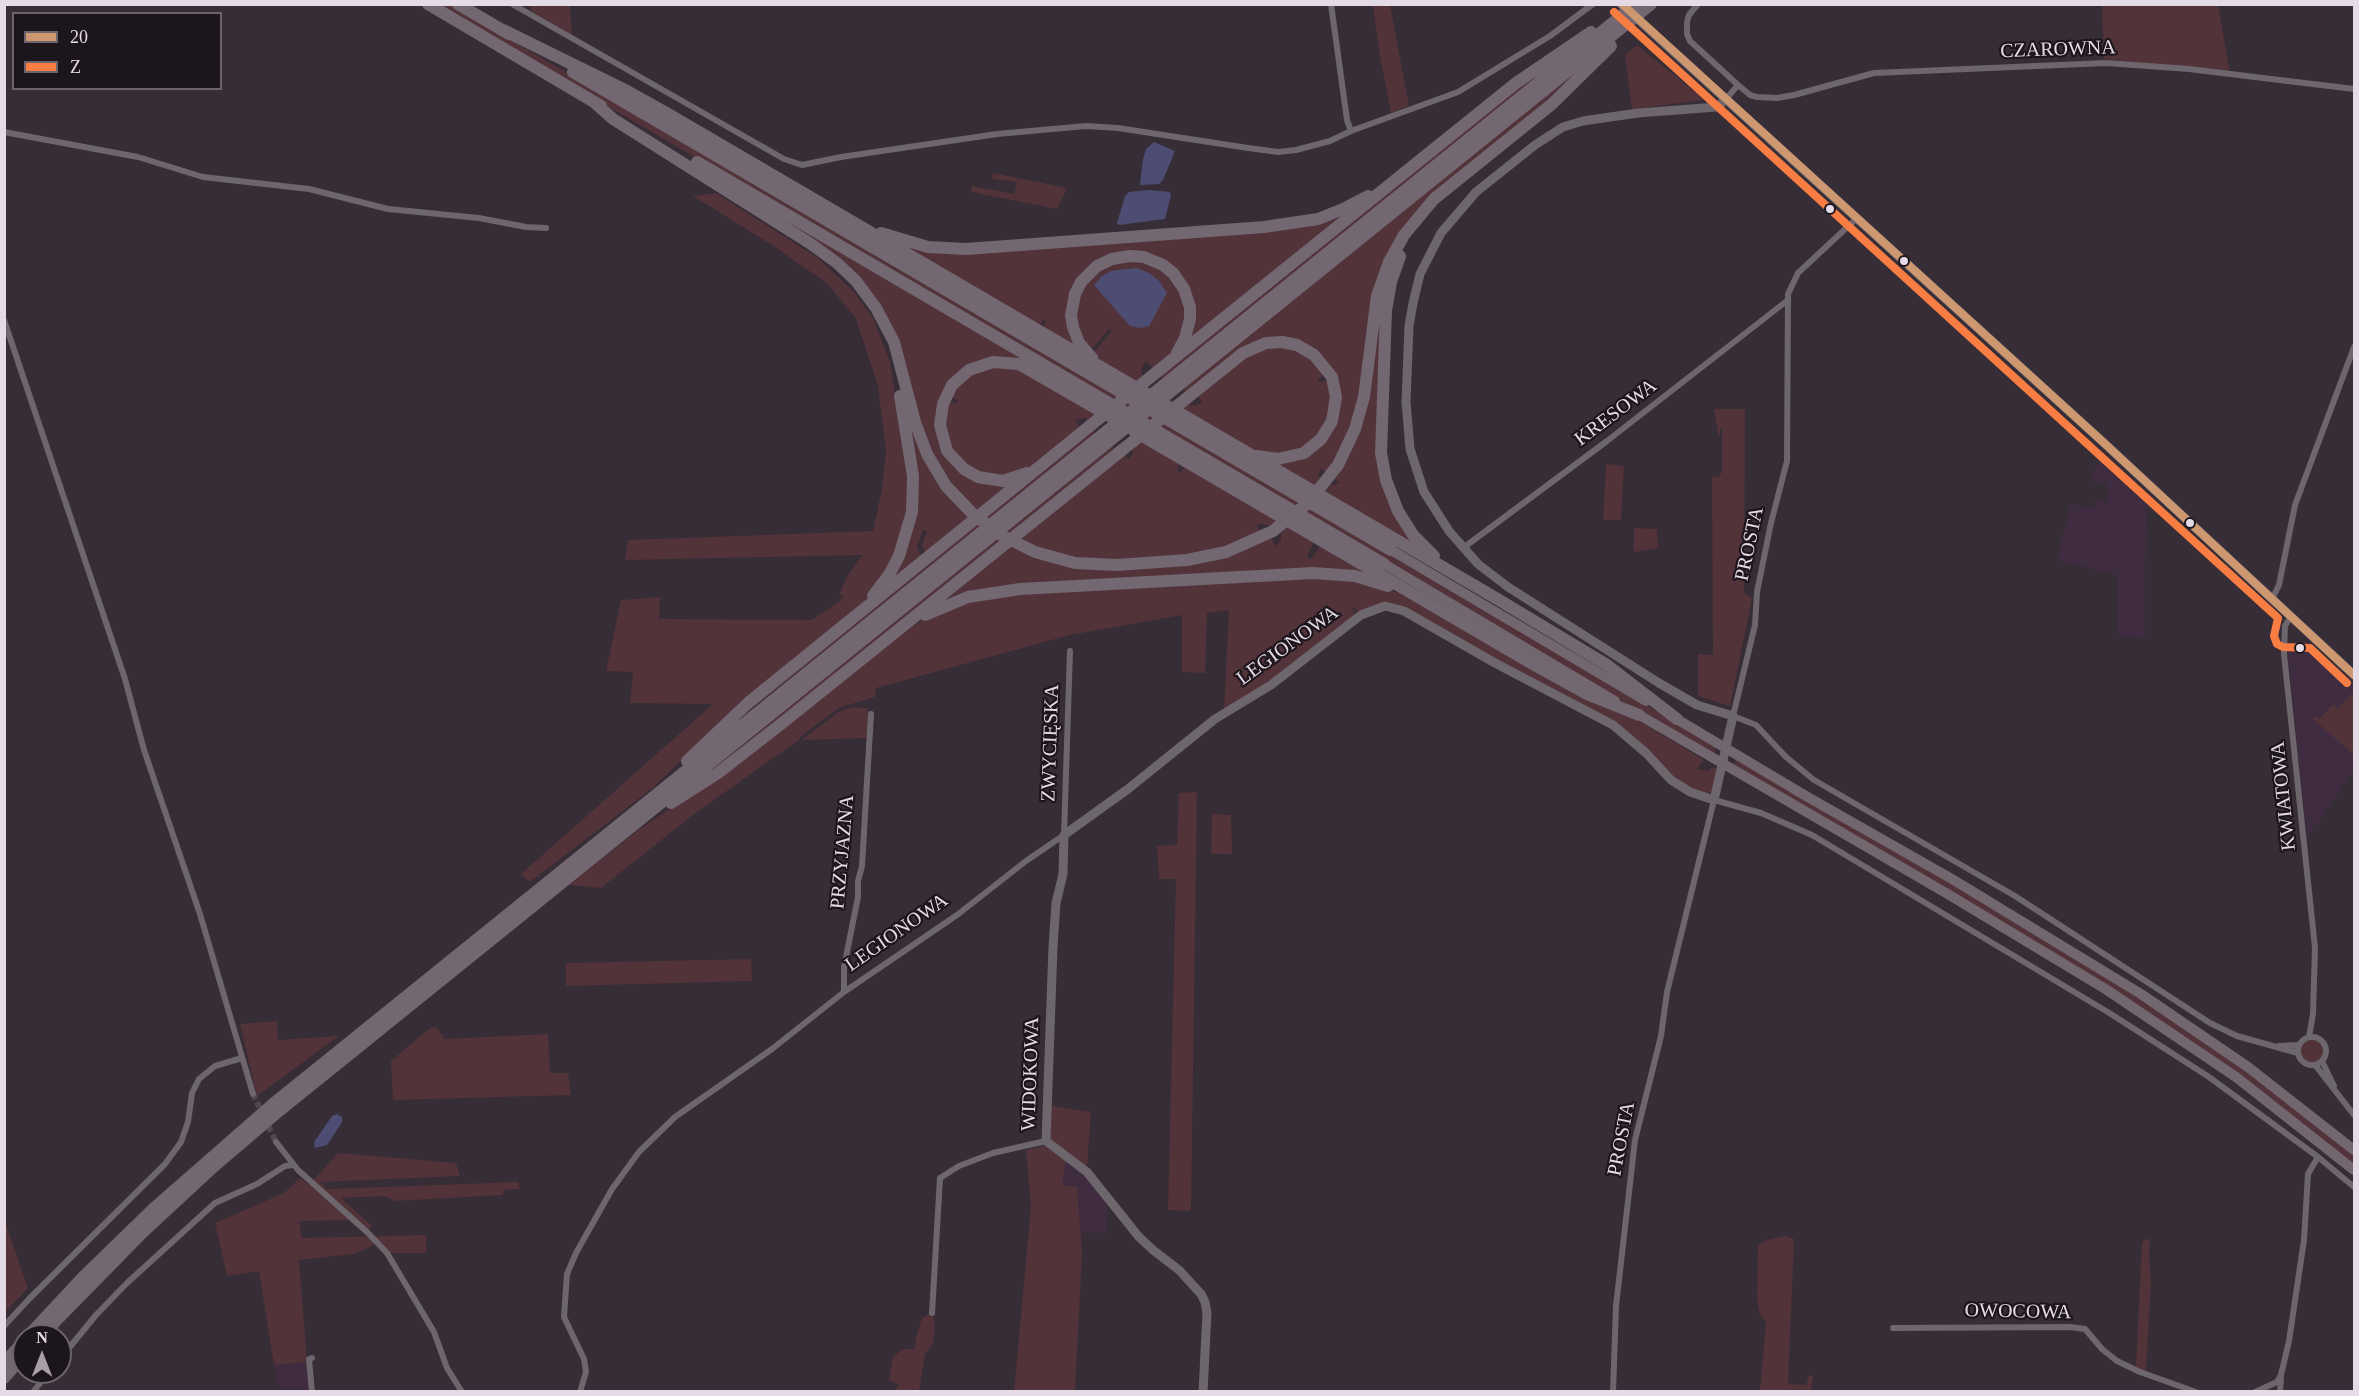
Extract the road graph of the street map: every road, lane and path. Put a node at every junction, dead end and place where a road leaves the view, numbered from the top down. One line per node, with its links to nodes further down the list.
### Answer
1 (428, 4): 14 (highway)
2 (458, 4): 10 (highway)
3 (512, 4): 15 (street)
4 (1331, 4): 15 (street)
5 (1622, 4): 13 (street)
6 (1635, 4): 17 (highway); 28 (highway)
7 (1651, 4): 18 (highway); 28 (highway)
8 (1698, 4): 11 (street)
9 (1589, 6): 15 (street)
10 (503, 30): 19 (highway); 33 (highway)
11 (1738, 85): 12 (street, CZAROWNA); 13 (street)
12 (2355, 89)
13 (1725, 99): 20 (street); 32 (street)
14 (596, 103): 22 (highway); 34 (highway)
15 (1351, 131)
16 (4, 132): 21 (street)
17 (1402, 175): 19 (highway); 26 (highway)
18 (1456, 181): 22 (highway); 35 (highway)
19 (842, 216): 27 (highway)
20 (1857, 218): 23 (street); 36 (street)
21 (546, 228)
22 (862, 288): 39 (highway)
23 (1788, 300): 32 (street, KRESOWA); 45 (street, PROSTA)
24 (4, 320): 58 (street)
25 (2355, 347): 36 (street)
26 (1165, 365): 27 (highway); 30 (highway)
27 (1114, 376): 29 (highway)
28 (1167, 389): 31 (highway)
29 (1231, 445): 35 (highway); 40 (highway)
30 (1055, 454): 37 (highway); 39 (highway)
31 (992, 530): 48 (highway); 49 (highway)
32 (1463, 548): 45 (street)
33 (1391, 550): 46 (main road)
34 (1384, 564): 44 (main road)
35 (1461, 578): 46 (highway)
36 (2272, 599): 38 (street)
37 (1425, 601): 40 (highway); 44 (highway)
38 (2291, 616): 42 (street); 52 (street, KWIATOWA)
39 (846, 625): 48 (highway)
40 (889, 638): 49 (highway)
41 (1070, 651): 50 (street, ZWYCIĘSKA)
42 (2355, 675)
43 (871, 714): 51 (street, PRZYJAZNA)
44 (1639, 715): 69 (main road)
45 (1733, 716): 47 (street); 56 (street)
46 (1677, 719): 66 (main road)
47 (1714, 800): 50 (street, LEGIONOWA); 67 (street); 83 (street, PROSTA)
48 (648, 801): 72 (highway)
49 (636, 823): 73 (highway)
50 (1064, 835): 51 (street, LEGIONOWA); 64 (street, WIDOKOWA)
51 (844, 992): 81 (street, LEGIONOWA)
52 (2313, 1014): 53 (street); 54 (street)
53 (2309, 1037): 54 (street); 55 (street)
54 (2317, 1038): 59 (street)
55 (2299, 1045): 56 (street); 57 (street)
56 (2275, 1046): 57 (street)
57 (2298, 1053): 60 (street)
58 (242, 1058): 61 (street); 74 (street)
59 (2322, 1061): 60 (street); 62 (street)
60 (2315, 1065): 62 (street)
61 (253, 1094)
62 (2340, 1097): 63 (street)
63 (2355, 1115)
64 (1046, 1141): 71 (street); 82 (street, WIDOKOWA)
65 (276, 1142): 68 (street)
66 (2355, 1150)
67 (2318, 1157): 70 (street); 78 (street)
68 (292, 1165): 76 (street); 80 (street)
69 (2355, 1170)
70 (2355, 1187)
71 (932, 1312)
72 (39, 1324)
73 (53, 1324)
74 (4, 1326)
75 (1893, 1328): 84 (street, OWOCOWA)
76 (72, 1344)
77 (312, 1358): 79 (street)
78 (2282, 1375): 85 (street); 86 (street)
79 (312, 1392)
80 (462, 1392)
81 (580, 1392)
82 (1203, 1392)
83 (1613, 1392)
84 (2196, 1392)
85 (2255, 1392)
86 (2280, 1392)

